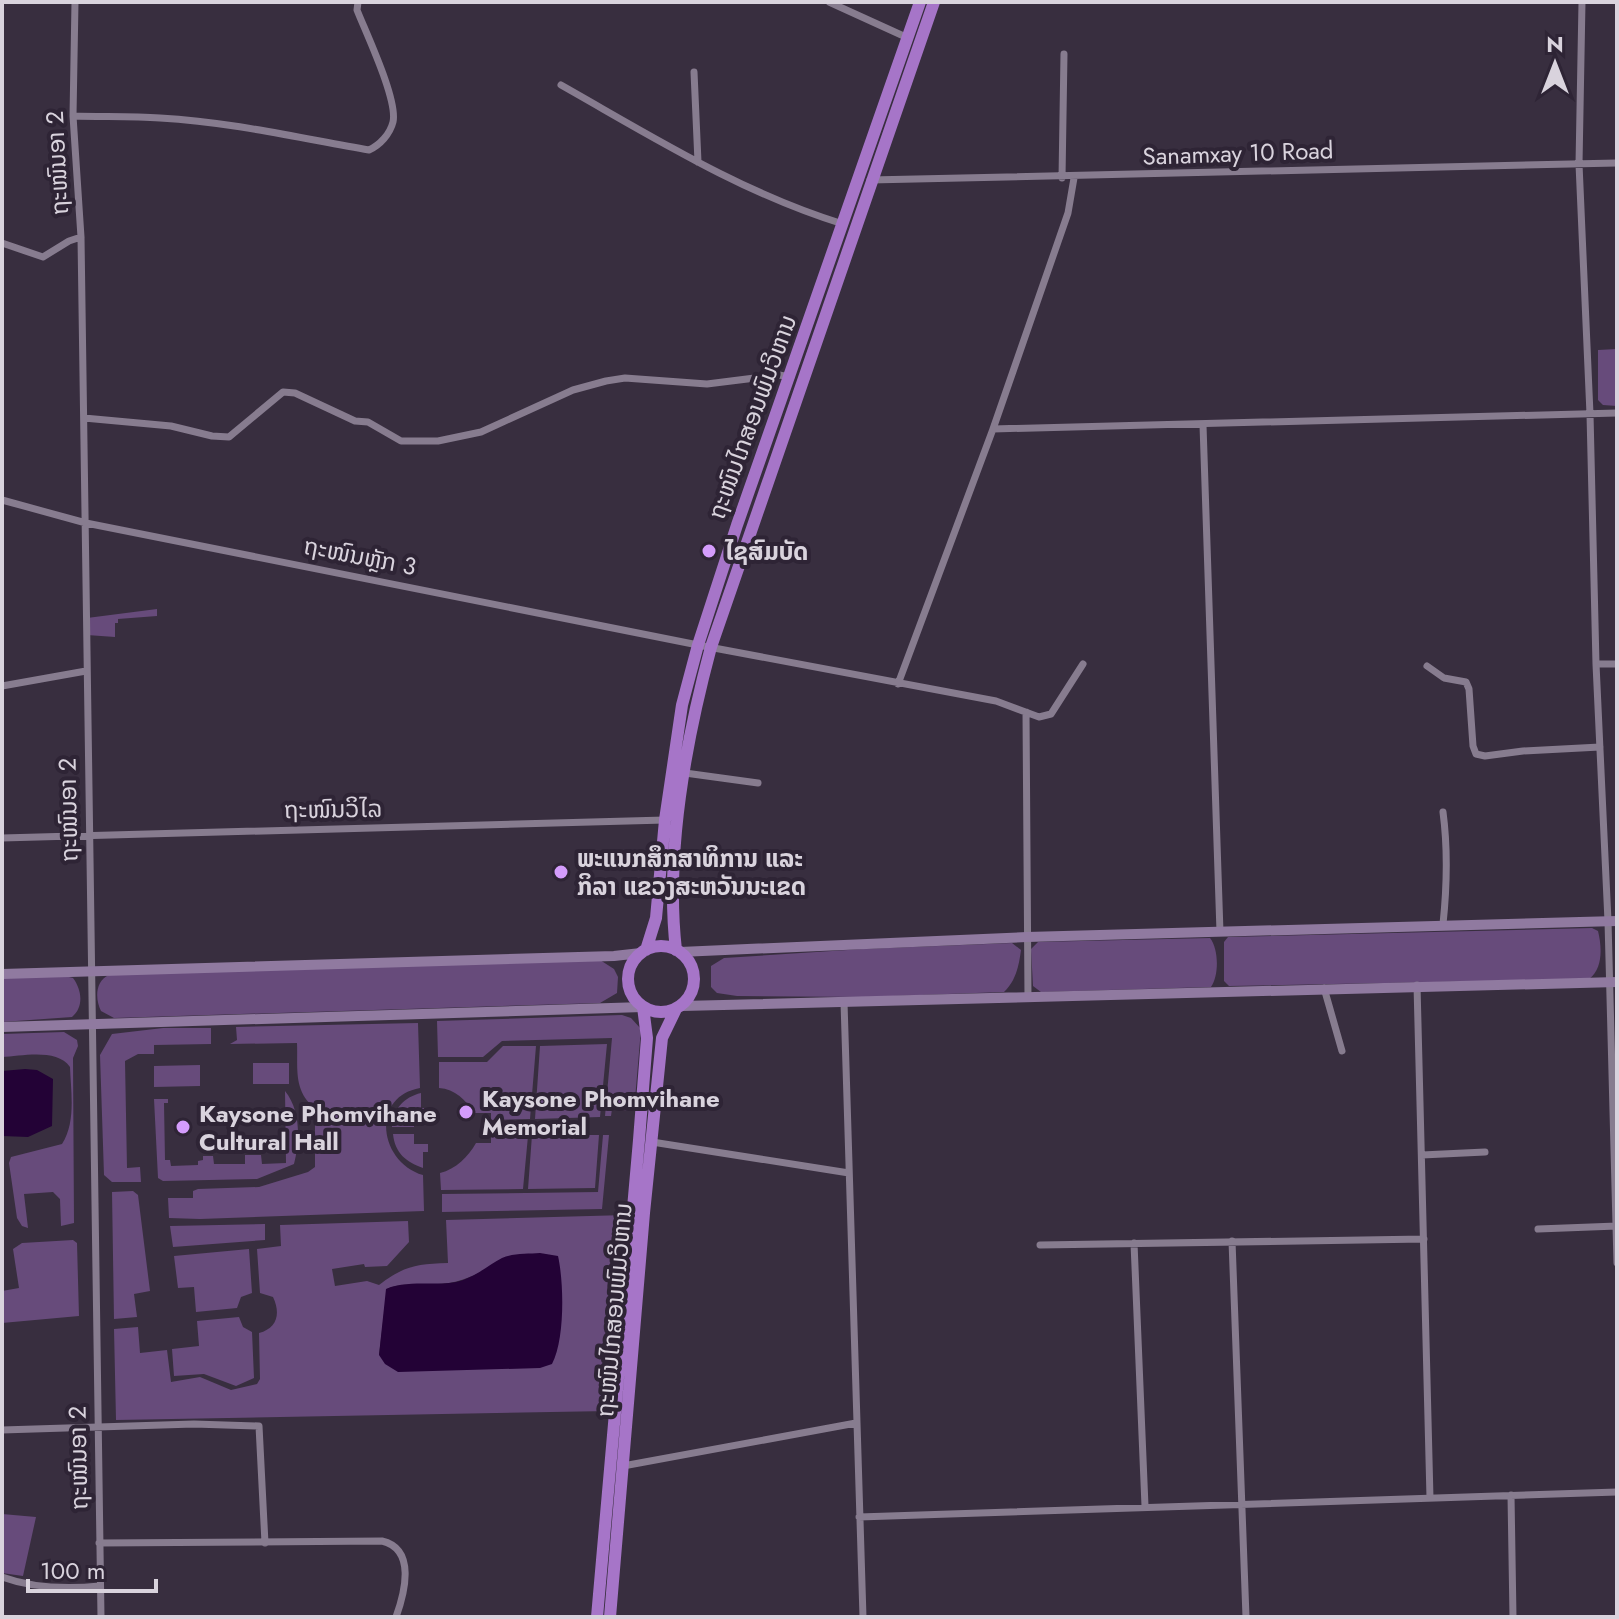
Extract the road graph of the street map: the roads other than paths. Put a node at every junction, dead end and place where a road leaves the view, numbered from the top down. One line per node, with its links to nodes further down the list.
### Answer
1 (75, 2): 11 (street, ຖະໜົນອາ 2)
2 (358, 2): 11 (street)
3 (829, 2): 7 (street)
4 (920, 2): 7 (highway, ຖະໜົນໄກສອນພົມວິຫານ)
5 (934, 2): 17 (highway, ຖະໜົນໄກສອນພົມວິຫານ)
6 (1582, 2): 14 (street)
7 (908, 38): 17 (highway, ຖະໜົນໄກສອນພົມວິຫານ)
8 (1064, 54): 15 (street)
9 (694, 72): 12 (street)
10 (561, 85): 12 (street)
11 (73, 116): 19 (street, ຖະໜົນອາ 2)
12 (698, 162): 18 (street)
13 (1617, 163): 14 (street, Sanamxay 10 Road)
14 (1579, 164): 16 (street, Sanamxay 10 Road); 23 (street)
15 (1062, 178): 16 (street, Sanamxay 10 Road); 17 (street, Sanamxay 10 Road)
16 (1074, 178): 26 (street)
17 (866, 179): 18 (highway, ຖະໜົນໄກສອນພົມວິຫານ); 28 (highway, ຖະໜົນໄກສອນພົມວິຫານ)
18 (843, 224): 21 (highway, ຖະໜົນໄກສອນພົມວິຫານ)
19 (81, 237): 20 (street); 24 (street, ຖະໜົນອາ 2)
20 (2, 243)
21 (791, 377): 24 (street); 27 (highway, ຖະໜົນໄກສອນພົມວິຫານ)
22 (1617, 413): 23 (street)
23 (1590, 414): 25 (street); 33 (street)
24 (84, 418): 30 (street, ຖະໜົນອາ 2)
25 (1203, 425): 26 (street); 49 (street)
26 (993, 429): 37 (street)
27 (757, 469): 28 (highway); 31 (highway, ຖະໜົນໄກສອນພົມວິຫານ)
28 (771, 473): 31 (highway, ຖະໜົນໄກສອນພົມວິຫານ)
29 (2, 500): 30 (street, ຖະໜົນຫຼັກ 3)
30 (86, 523): 31 (street, ຖະໜົນຫຼັກ 3); 36 (street, ຖະໜົນອາ 2)
31 (704, 646): 37 (street, ຖະໜົນຫຼັກ 3); 41 (highway, ຖະໜົນໄກສອນພົມວິຫານ); 44 (highway, ຖະໜົນໄກສອນພົມວິຫານ)
32 (1083, 664): 39 (street)
33 (1596, 664): 34 (street); 40 (street)
34 (1617, 664)
35 (1427, 666): 40 (street)
36 (86, 671): 38 (street); 45 (street, ຖະໜົນອາ 2)
37 (898, 684): 39 (street, ຖະໜົນຫຼັກ 3)
38 (2, 686)
39 (1026, 712): 50 (street)
40 (1600, 747): 47 (street)
41 (685, 773): 42 (street); 52 (highway, ຖະໜົນໄກສອນພົມວິຫານ)
42 (758, 783)
43 (1443, 812): 48 (street)
44 (665, 820): 45 (street, ຖະໜົນວິໄລ); 51 (highway, ຖະໜົນໄກສອນພົມວິຫານ)
45 (88, 836): 46 (street, ຖະໜົນວິໄລ); 53 (street, ຖະໜົນອາ 2)
46 (2, 838)
47 (1612, 921): 48 (street); 55 (street)
48 (1443, 924): 49 (street)
49 (1220, 932): 50 (street)
50 (1027, 937): 52 (street); 58 (street)
51 (644, 951): 52 (highway); 53 (street); 60 (highway)
52 (678, 951): 61 (highway)
53 (90, 972): 54 (street); 62 (street, ຖະໜົນອາ 2)
54 (2, 974)
55 (1613, 982): 56 (street); 70 (street)
56 (1417, 985): 57 (street); 68 (street)
57 (1324, 988): 58 (street); 64 (street)
58 (1028, 997): 59 (street)
59 (844, 1002): 61 (street); 69 (street)
60 (643, 1007): 61 (highway); 62 (street); 65 (highway, ຖະໜົນໄກສອນພົມວິຫານ)
61 (679, 1008): 65 (highway, ຖະໜົນໄກສອນພົມວິຫານ)
62 (90, 1023): 63 (street); 78 (street, ຖະໜົນອາ 2)
63 (2, 1027)
64 (1342, 1051)
65 (647, 1127): 66 (highway, ຖະໜົນໄກສອນພົມວິຫານ); 93 (highway, ຖະໜົນໄກສອນພົມວິຫານ)
66 (652, 1142): 69 (street); 80 (highway, ຖະໜົນໄກສອນພົມວິຫານ)
67 (1485, 1152): 68 (street)
68 (1422, 1155): 72 (street)
69 (849, 1173): 77 (street)
70 (1617, 1226): 71 (street); 76 (street)
71 (1538, 1229)
72 (1424, 1239): 73 (street); 83 (street)
73 (1232, 1241): 74 (street); 85 (street)
74 (1134, 1243): 75 (street); 84 (street)
75 (1040, 1245)
76 (1617, 1263)
77 (856, 1423): 80 (street); 86 (street)
78 (97, 1429): 79 (street); 87 (street, ຖະໜົນອາ 2); 88 (street)
79 (2, 1430)
80 (623, 1466): 94 (highway, ຖະໜົນໄກສອນພົມວິຫານ)
81 (1617, 1492): 82 (street)
82 (1511, 1495): 83 (street); 97 (street)
83 (1430, 1498): 85 (street)
84 (1145, 1506): 85 (street); 86 (street)
85 (1241, 1506): 96 (street)
86 (859, 1517): 95 (street)
87 (99, 1543): 88 (street); 90 (street, ຖະໜົນອາ 2)
88 (265, 1543): 92 (street)
89 (2, 1577): 90 (street)
90 (100, 1586): 91 (street, ຖະໜົນອາ 2)
91 (101, 1617)
92 (396, 1617)
93 (597, 1617)
94 (610, 1617)
95 (863, 1617)
96 (1246, 1617)
97 (1513, 1617)

